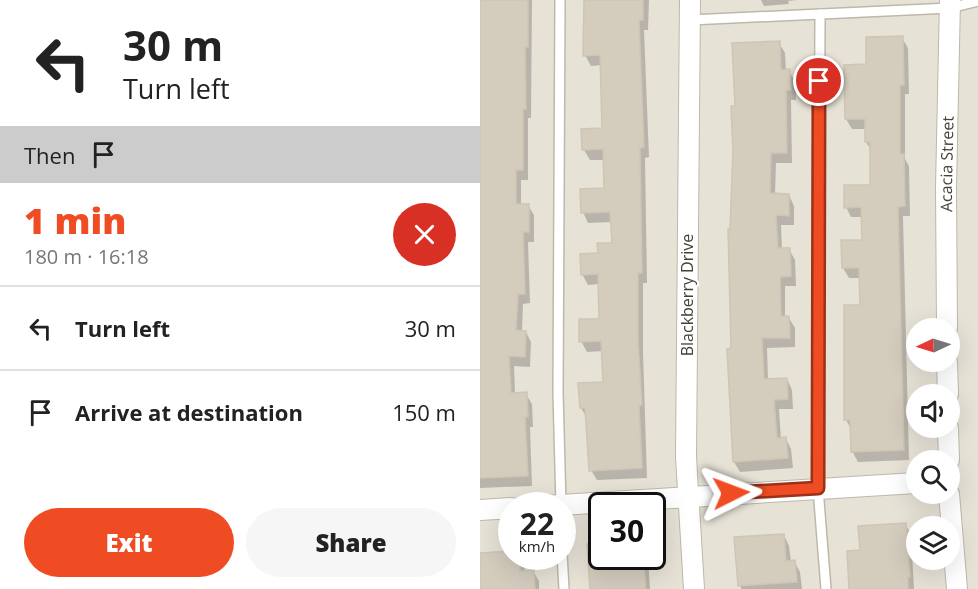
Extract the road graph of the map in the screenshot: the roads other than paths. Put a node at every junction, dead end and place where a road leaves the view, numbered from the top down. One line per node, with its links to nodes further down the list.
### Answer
1 (560, 0): 9 (lane)
2 (978, 1): 3 (lane)
3 (950, 4): 5 (lane); 6 (street, Acacia Street)
4 (690, 10): 5 (lane); 10 (street, Blackberry Drive)
5 (820, 14): 8 (lane)
6 (947, 318)
7 (906, 484): 8 (street)
8 (818, 488): 10 (street); 18 (lane)
9 (555, 492)
10 (687, 496): 11 (street); 17 (street, Blackberry Drive)
11 (576, 504)
12 (951, 504): 19 (street)
13 (498, 509): 14 (street)
14 (480, 510)
15 (563, 570): 16 (lane)
16 (564, 589)
17 (694, 589)
18 (826, 589)
19 (957, 589)

